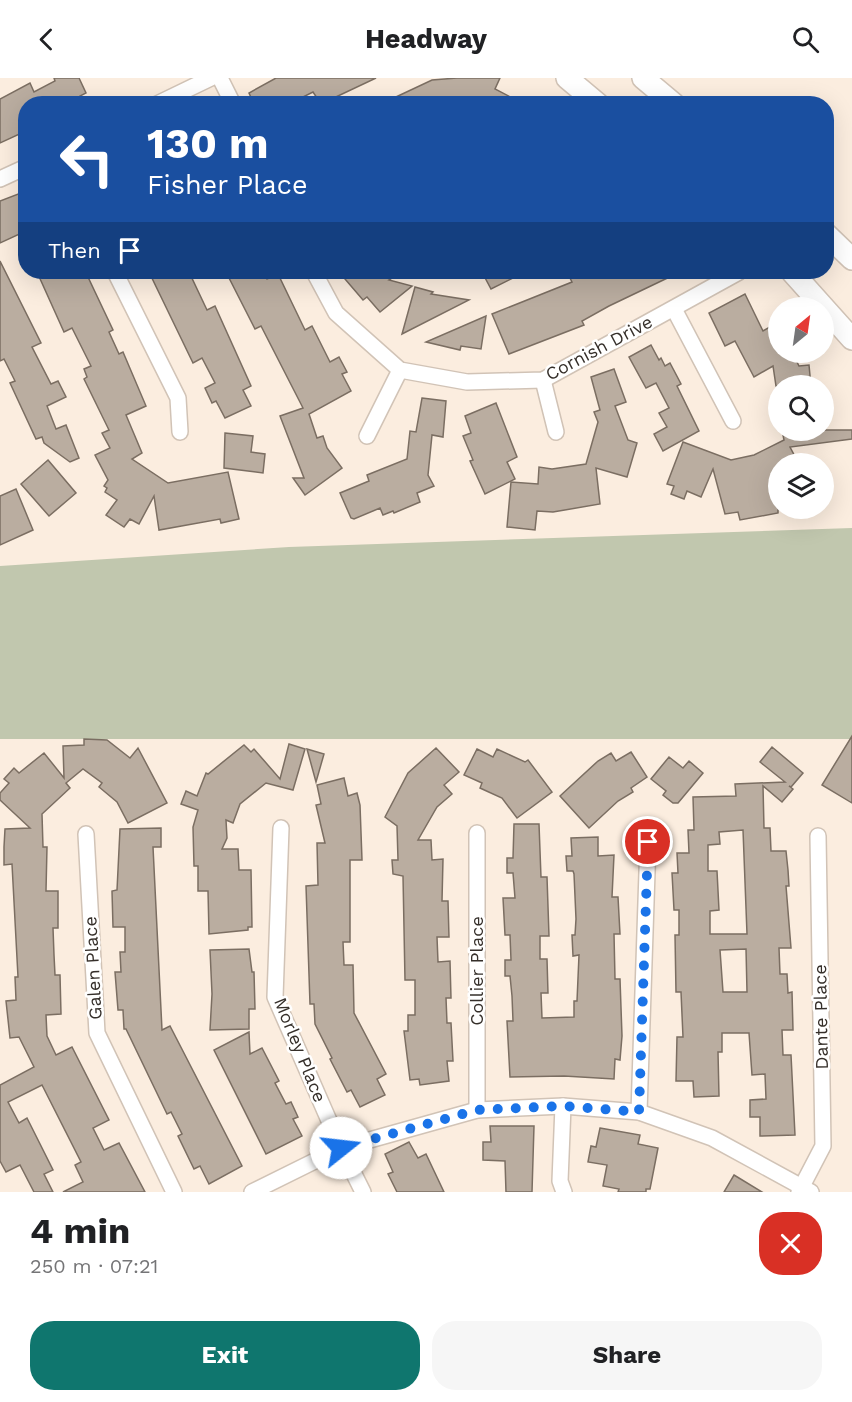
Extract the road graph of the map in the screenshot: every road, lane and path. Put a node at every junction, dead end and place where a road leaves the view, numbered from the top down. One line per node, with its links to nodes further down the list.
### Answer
1 (211, 78): 5 (street)
2 (220, 78): 6 (street)
3 (567, 78): 7 (main road)
4 (643, 78): 8 (main road)
5 (174, 96)
6 (228, 96)
7 (588, 96)
8 (664, 96)
9 (18, 170): 10 (street)
10 (0, 179)
11 (834, 242): 12 (main road)
12 (852, 259)
13 (118, 279): 22 (street)
14 (318, 279): 19 (street)
15 (727, 279): 17 (street, Cornish Drive)
16 (798, 279): 18 (main road)
17 (674, 309): 20 (street, Cornish Drive); 21 (street)
18 (852, 339)
19 (400, 370): 20 (street, Cornish Drive); 24 (street)
20 (543, 380): 23 (street)
21 (733, 421)
22 (180, 432)
23 (556, 432)
24 (367, 436)
25 (281, 828): 33 (street, Morley Place)
26 (477, 833): 31 (street, Collier Place)
27 (86, 834): 35 (street, Galen Place)
28 (818, 836): 34 (street, Dante Place)
29 (648, 842): 32 (street)
30 (563, 1106): 31 (street); 32 (street); 38 (street)
31 (477, 1110): 33 (street)
32 (639, 1112): 34 (street)
33 (341, 1148): 36 (street); 37 (street, Morley Place)
34 (804, 1190)
35 (174, 1192)
36 (252, 1192)
37 (363, 1192)
38 (564, 1192)

